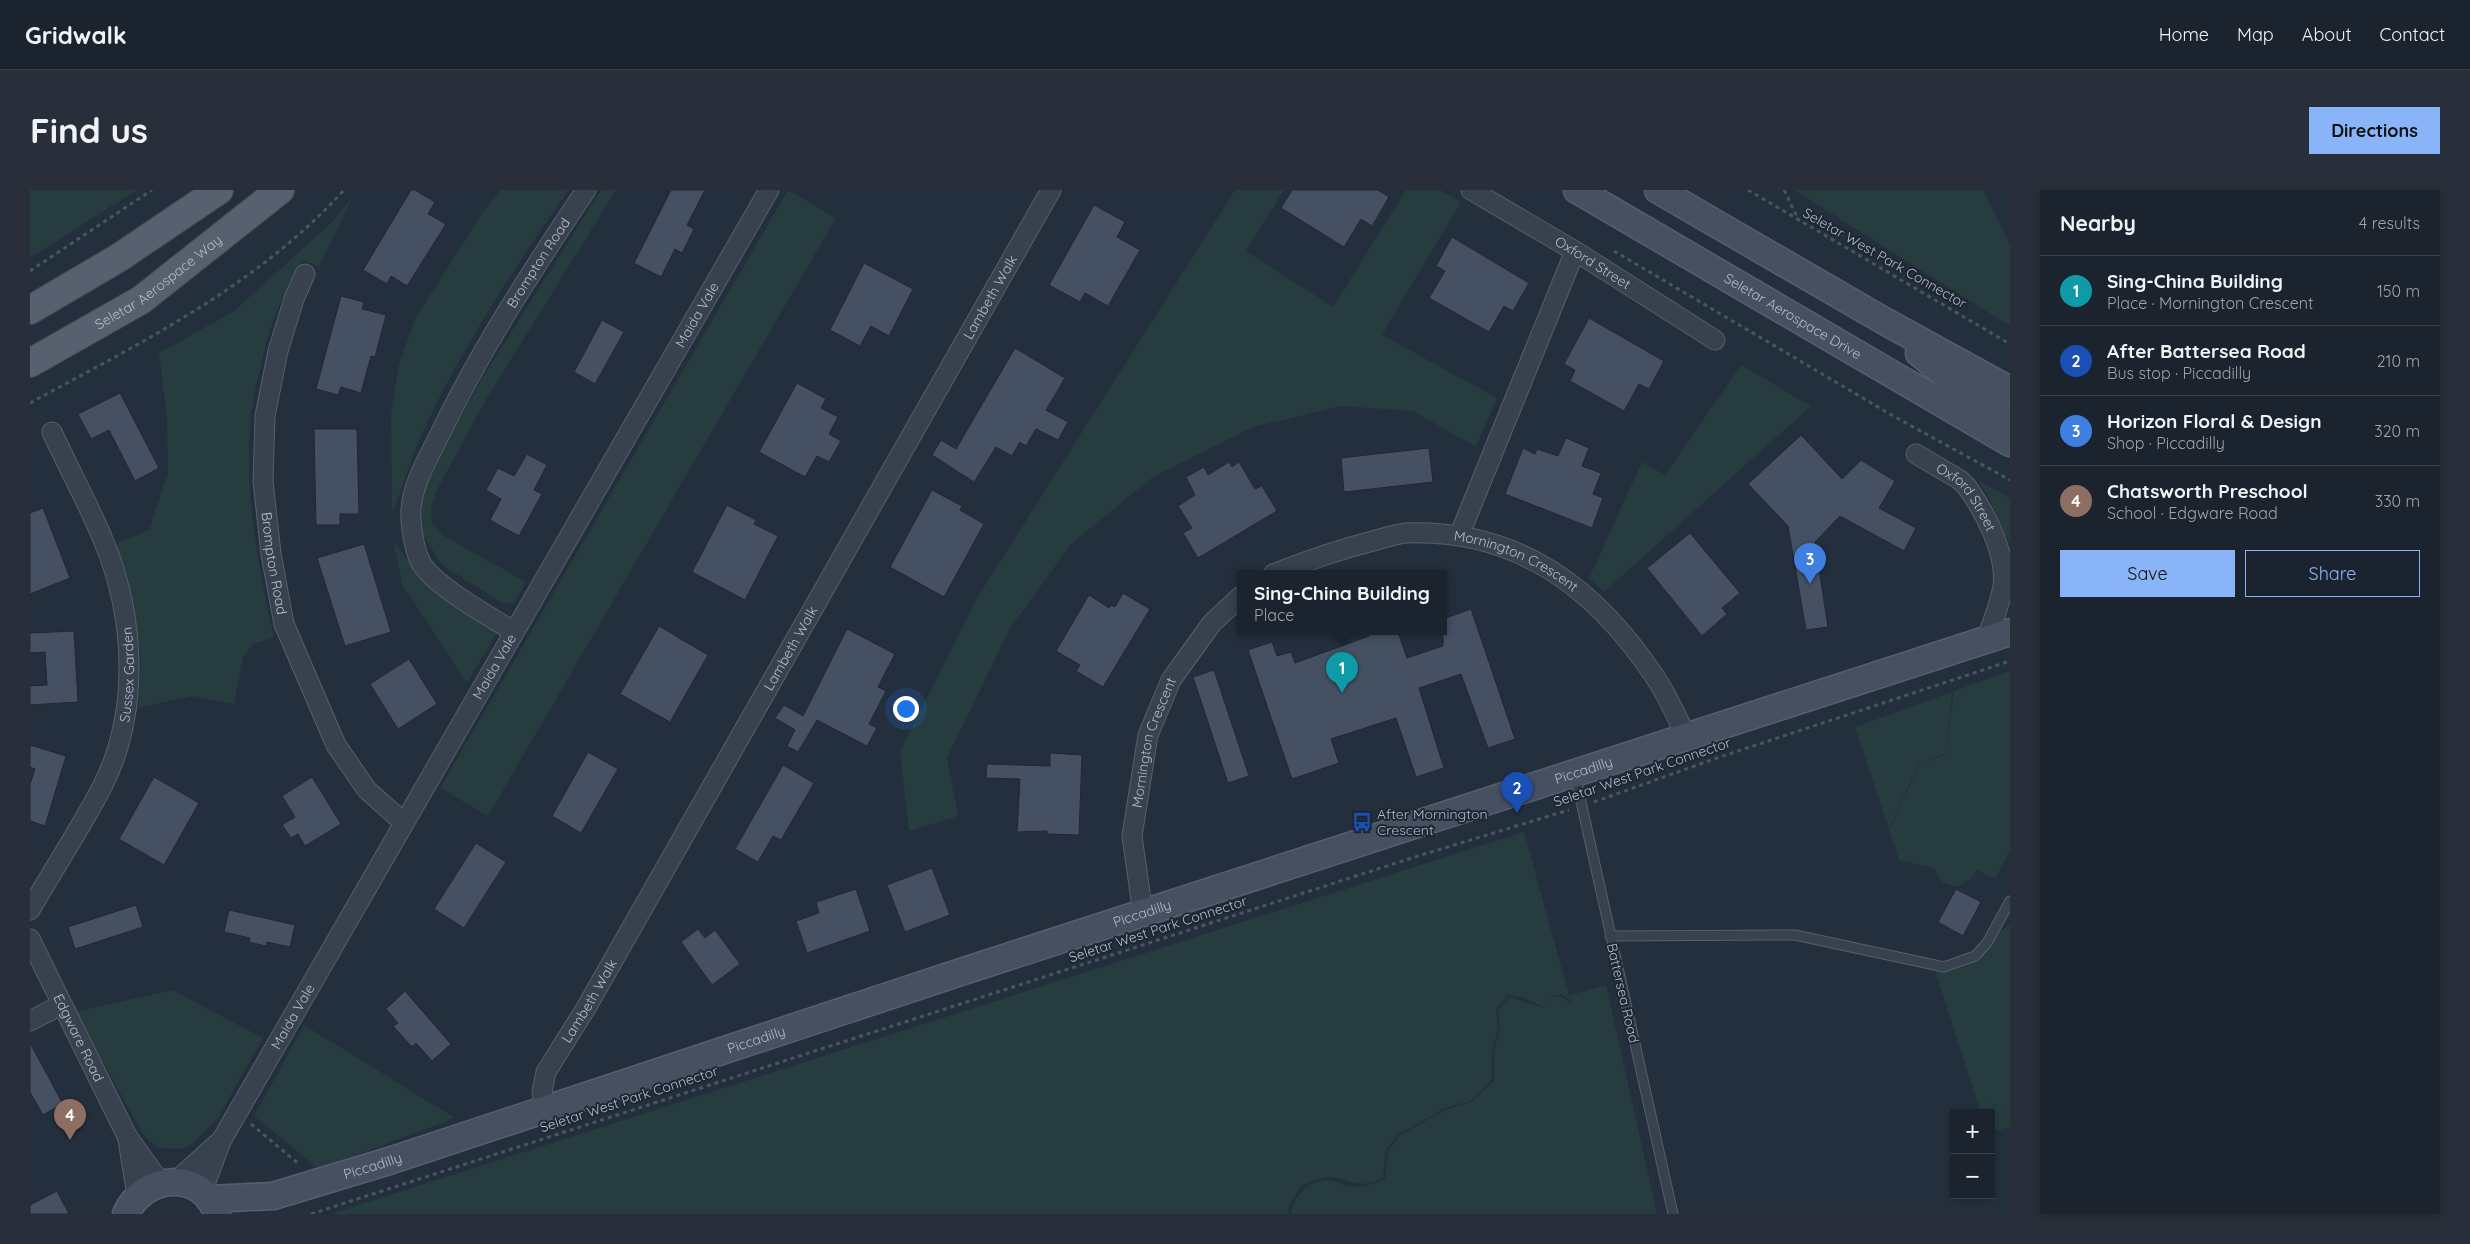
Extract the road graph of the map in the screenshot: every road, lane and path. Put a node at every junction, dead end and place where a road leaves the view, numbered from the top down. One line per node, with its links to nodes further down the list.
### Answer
1 (152, 190): 16 (path)
2 (219, 190): 18 (main road)
3 (280, 190): 22 (main road, Seletar Aerospace Way)
4 (344, 190): 24 (path)
5 (586, 190): 33 (street, Brompton Road)
6 (1051, 190): 48 (street, Lambeth Walk)
7 (1471, 190): 15 (street, Oxford Street)
8 (1576, 190): 27 (street, Seletar Aerospace Drive)
9 (1658, 190): 19 (street)
10 (1784, 190): 13 (path)
11 (1750, 191): 13 (path, Seletar West Park Connector)
12 (762, 192): 33 (street, Maida Vale)
13 (1799, 221): 21 (path, Seletar West Park Connector)
14 (1609, 248): 29 (path)
15 (1575, 251): 20 (street, Oxford Street); 30 (street)
16 (30, 271)
17 (305, 274): 40 (street, Brompton Road)
18 (30, 310)
19 (1886, 322): 23 (street); 25 (street)
20 (1715, 340)
21 (2010, 344)
22 (30, 363)
23 (2010, 390)
24 (30, 403)
25 (2010, 419)
26 (52, 432): 42 (street, Sussex Garden)
27 (2010, 443)
28 (1916, 454): 35 (street, Oxford Street)
29 (2010, 480)
30 (1459, 536): 31 (street, Mornington Crescent); 37 (street, Mornington Crescent)
31 (1283, 570)
32 (1237, 600): 43 (street, Mornington Crescent)
33 (513, 631): 40 (street, Maida Vale)
34 (2010, 632): 35 (street, Piccadilly)
35 (1986, 641): 37 (street, Piccadilly)
36 (2010, 661): 39 (path, Seletar West Park Connector)
37 (1687, 738): 38 (street, Piccadilly)
38 (1574, 773): 39 (lane, Battersea Road); 43 (street, Piccadilly)
39 (1582, 806): 44 (lane, Battersea Road); 58 (path, Seletar West Park Connector)
40 (403, 822): 49 (street, Maida Vale)
41 (2010, 901): 44 (lane)
42 (30, 910)
43 (1142, 914): 48 (street, Piccadilly)
44 (1610, 936): 59 (lane, Battersea Road)
45 (30, 939): 46 (street, Edgware Road)
46 (61, 1005): 47 (street); 50 (street, Edgware Road)
47 (30, 1021)
48 (546, 1110): 53 (street, Piccadilly)
49 (237, 1113): 51 (street, Maida Vale); 53 (path)
50 (127, 1136): 52 (street, Edgware Road); 56 (street, Edgware Road)
51 (221, 1141): 52 (street, Maida Vale); 55 (street, Maida Vale)
52 (168, 1182): 55 (street); 56 (street)
53 (319, 1182): 54 (street, Piccadilly)
54 (273, 1196): 55 (street, Piccadilly); 57 (street, Piccadilly)
55 (209, 1202)
56 (131, 1205)
57 (254, 1214)
58 (311, 1214)
59 (1672, 1214)

